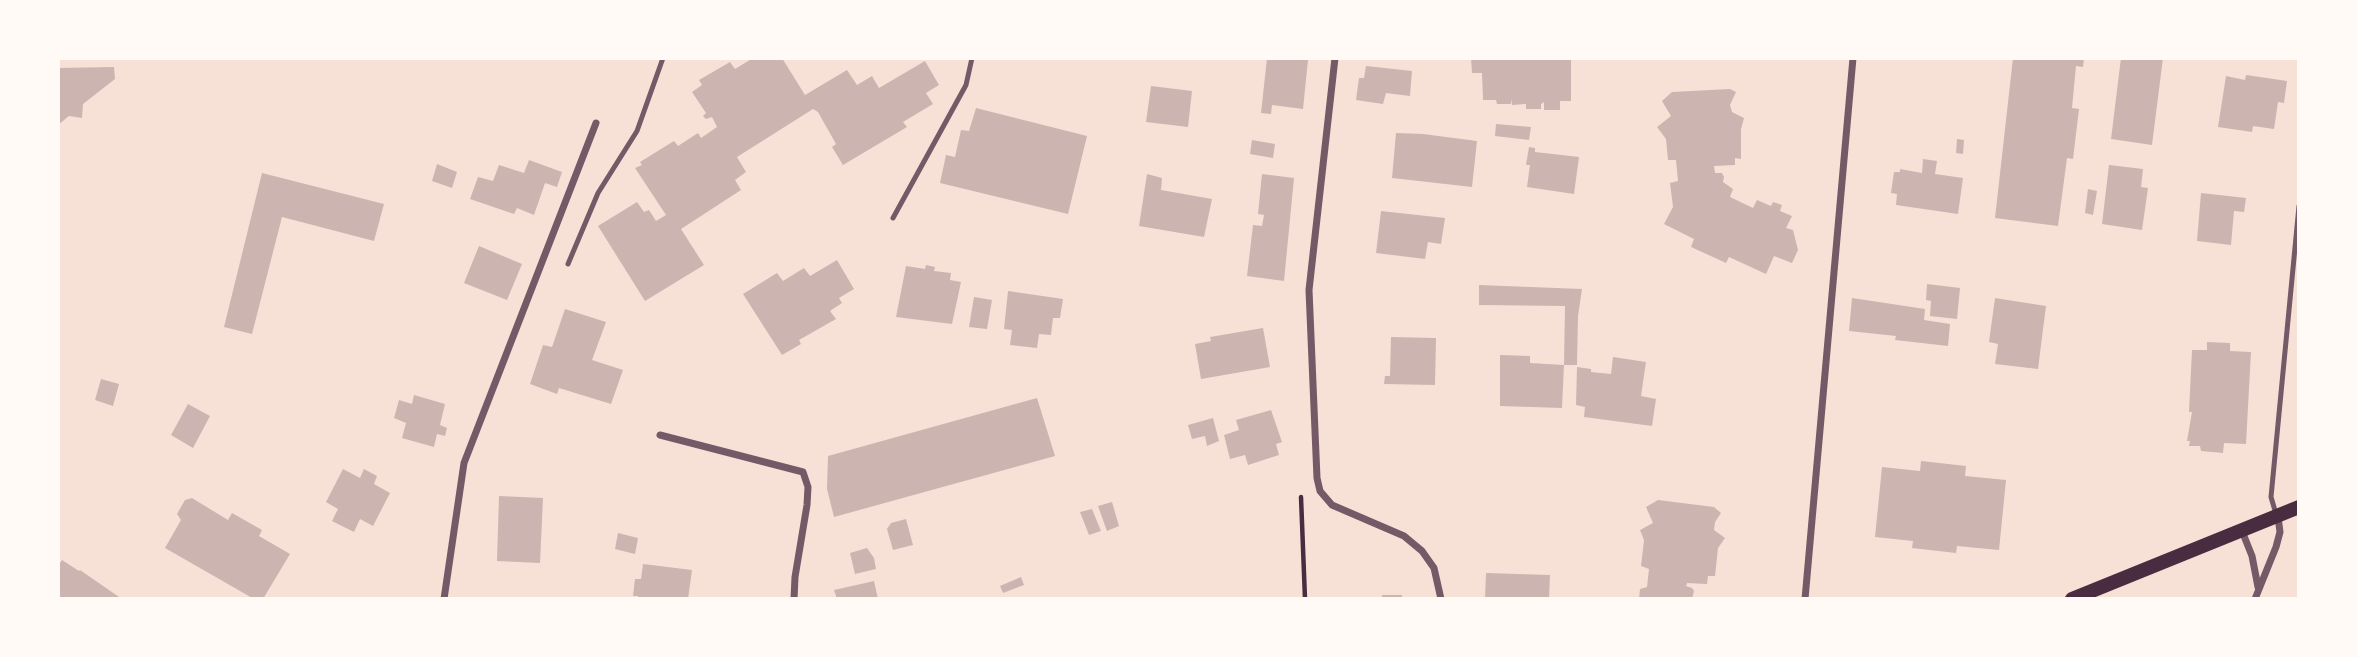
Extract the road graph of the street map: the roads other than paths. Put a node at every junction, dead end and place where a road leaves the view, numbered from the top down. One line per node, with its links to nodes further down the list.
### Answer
1 (663, 58): 8 (lane)
2 (972, 58): 7 (lane)
3 (1335, 58): 16 (street)
4 (1853, 58): 17 (street)
5 (596, 123): 14 (street)
6 (2299, 206): 11 (lane)
7 (893, 218)
8 (568, 264)
9 (660, 435): 15 (street)
10 (2299, 507): 11 (main road)
11 (2277, 517): 12 (main road); 13 (street)
12 (2242, 531): 13 (street); 18 (main road)
13 (2258, 588): 19 (street)
14 (444, 599)
15 (794, 599)
16 (1441, 599)
17 (1805, 599)
18 (2072, 599)
19 (2255, 599)

